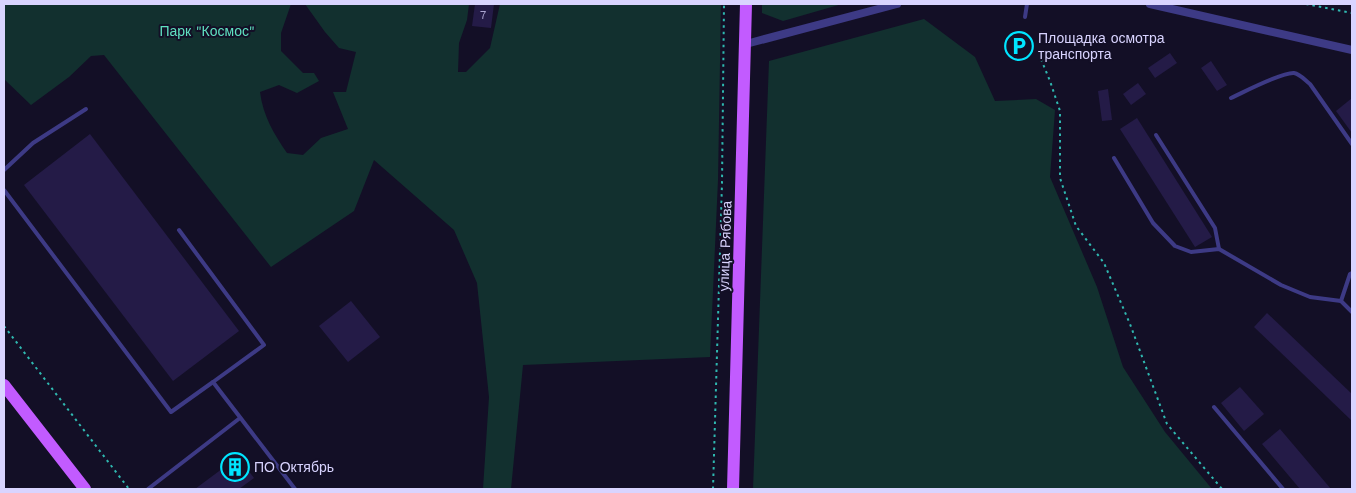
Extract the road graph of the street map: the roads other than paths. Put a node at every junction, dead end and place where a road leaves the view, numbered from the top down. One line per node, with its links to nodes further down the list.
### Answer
1 (746, 4): 7 (main road, улица Рябова)
2 (897, 4): 7 (street)
3 (1027, 4): 6 (lane)
4 (1150, 4): 5 (street)
5 (1163, 5): 8 (street)
6 (1026, 17)
7 (746, 44): 28 (main road, улица Рябова)
8 (1352, 50)
9 (1231, 98): 12 (lane)
10 (86, 110): 14 (lane)
11 (1156, 135): 17 (lane)
12 (1352, 144)
13 (1114, 158): 17 (lane)
14 (4, 170)
15 (4, 190): 21 (lane)
16 (179, 230): 21 (lane)
17 (1219, 250): 19 (lane)
18 (1352, 273): 19 (lane)
19 (1341, 302): 20 (lane)
20 (1352, 312)
21 (213, 382): 24 (lane)
22 (4, 385): 25 (main road)
23 (1214, 406): 29 (lane)
24 (240, 418): 26 (lane); 27 (lane)
25 (85, 489)
26 (148, 489)
27 (294, 489)
28 (733, 489)
29 (1283, 489)

